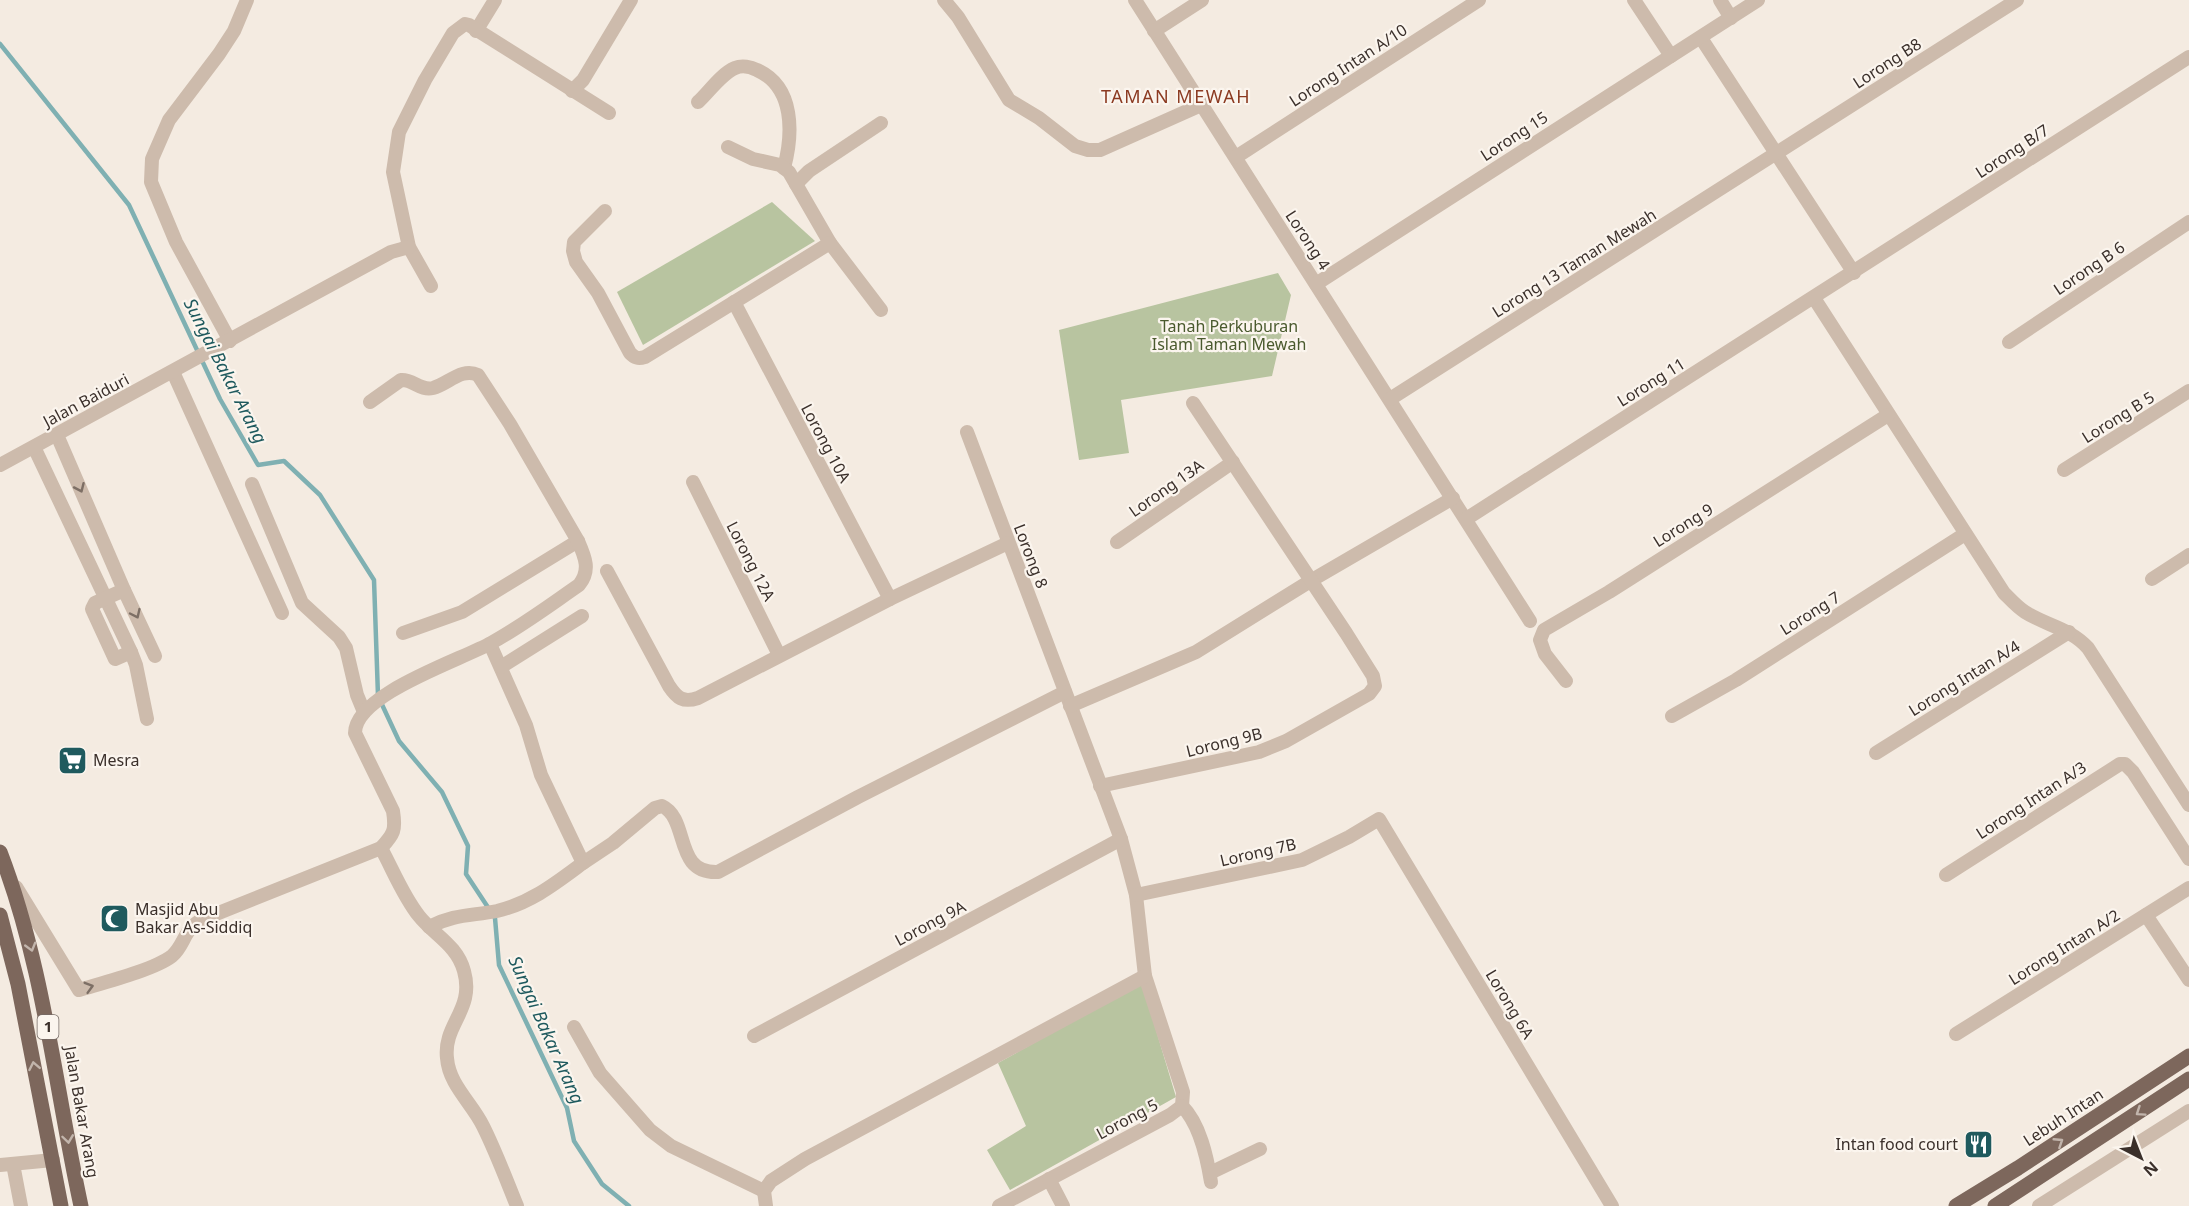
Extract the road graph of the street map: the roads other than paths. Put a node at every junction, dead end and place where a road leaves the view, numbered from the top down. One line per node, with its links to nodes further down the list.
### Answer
1 (247, 0): 38 (street)
2 (495, 0): 13 (street)
3 (631, 0): 18 (street)
4 (944, 0): 20 (street)
5 (1135, 0): 14 (street, Lorong 4)
6 (1202, 0): 14 (street)
7 (1479, 0): 25 (street, Lorong Intan A/10)
8 (1635, 0): 16 (street)
9 (1720, 0): 12 (street)
10 (1758, 0): 12 (street, Lorong 15)
11 (2017, 0): 24 (street, Lorong B8)
12 (1731, 18): 15 (street, Lorong 15)
13 (476, 31): 18 (street); 31 (street)
14 (1154, 31): 20 (street, Lorong 4)
15 (1701, 38): 16 (street, Lorong 15); 24 (street)
16 (1671, 56): 33 (street, Lorong 15)
17 (2189, 57): 32 (street, Lorong B/7)
18 (572, 91): 21 (street)
19 (698, 102): 26 (street)
20 (1201, 105): 25 (street, Lorong 4)
21 (609, 113)
22 (881, 123): 27 (street)
23 (728, 147): 26 (street)
24 (1776, 154): 32 (street); 42 (street, Lorong 13 Taman Mewah)
25 (1236, 158): 33 (street, Lorong 4)
26 (783, 168): 27 (street)
27 (796, 184): 30 (street)
28 (604, 211): 36 (street)
29 (2189, 222): 39 (street, Lorong B 6)
30 (830, 243): 36 (street); 37 (street)
31 (409, 247): 34 (street); 38 (street, Jalan Baiduri)
32 (1854, 273): 35 (street, Lorong 11)
33 (1316, 284): 42 (street, Lorong 4)
34 (431, 286)
35 (1814, 298): 45 (street); 55 (street, Lorong 11)
36 (734, 302): 66 (street, Lorong 10A)
37 (881, 310)
38 (230, 341): 40 (street, Jalan Baiduri)
39 (2008, 342)
40 (173, 372): 47 (street, Jalan Baiduri); 67 (street)
41 (2189, 391): 51 (street, Lorong B 5)
42 (1390, 399): 54 (street, Lorong 4)
43 (370, 402): 57 (street)
44 (1193, 404): 49 (street)
45 (1888, 415): 56 (street); 76 (street, Lorong 9)
46 (967, 432): 59 (street, Lorong 8)
47 (57, 435): 48 (street, Jalan Baiduri); 64 (street, one-way to 64)
48 (34, 447): 50 (street, Jalan Baiduri); 65 (street)
49 (1233, 462): 58 (street, Lorong 13A); 63 (street)
50 (0, 465)
51 (2064, 470)
52 (693, 482): 73 (street, Lorong 12A)
53 (252, 484): 79 (street)
54 (1453, 498): 55 (street, Lorong 4); 63 (street)
55 (1466, 519): 69 (street, Lorong 4)
56 (1965, 534): 70 (street); 80 (street, Lorong 7)
57 (578, 541): 71 (street); 72 (street)
58 (1117, 542)
59 (1008, 543): 66 (street); 77 (street, Lorong 8)
60 (2189, 555): 62 (street)
61 (608, 571): 73 (street)
62 (2152, 579)
63 (1312, 580): 78 (street); 83 (street, Lorong 9B)
64 (124, 590): 65 (street); 74 (street, one-way to 74)
65 (106, 597): 81 (street)
66 (890, 599): 73 (street)
67 (282, 613)
68 (582, 616): 75 (street)
69 (1530, 621)
70 (2069, 632): 82 (street, Lorong Intan A/4); 84 (street)
71 (403, 633)
72 (490, 644): 75 (street); 79 (street)
73 (779, 655)
74 (155, 656)
75 (501, 667): 90 (street)
76 (1566, 681)
77 (1065, 692): 78 (street, Lorong 8); 90 (street)
78 (1070, 706): 83 (street, Lorong 8)
79 (368, 708): 87 (street)
80 (1672, 716)
81 (147, 719)
82 (1876, 753)
83 (1100, 786): 86 (street, Lorong 8)
84 (2189, 805)
85 (1379, 819): 94 (street, Lorong 7B); 122 (street, Lorong 6A)
86 (1120, 839): 94 (street, Lorong 5); 102 (street, Lorong 9A)
87 (381, 848): 92 (street, one-way to 87); 97 (street)
88 (0, 852): 92 (main road, Jalan Bakar Arang / 1)
89 (2189, 860): 91 (street, Lorong Intan A/3)
90 (583, 862): 97 (street)
91 (1946, 875)
92 (10, 877): 117 (main road, Jalan Bakar Arang / 1, one-way to 117)
93 (2189, 888): 96 (street, Lorong Intan A/2)
94 (1136, 895): 98 (street, Lorong 5)
95 (0, 915): 108 (main road, 1, one-way to 95)
96 (2146, 915): 99 (street); 101 (street, Lorong Intan A/2)
97 (429, 927): 118 (street)
98 (1145, 976): 105 (street, Lorong 5); 114 (street)
99 (2189, 980)
100 (574, 1027): 114 (street)
101 (1956, 1034)
102 (754, 1036)
103 (2189, 1056): 111 (main road, Lebuh Intan, one-way to 103)
104 (2189, 1079): 110 (main road, one-way to 110)
105 (1182, 1106): 107 (street); 112 (street, Lorong 5)
106 (2189, 1111): 113 (street)
107 (1260, 1149)
108 (53, 1160): 109 (street); 116 (main road, 1)
109 (6, 1165): 115 (street)
110 (2058, 1167): 111 (main road); 113 (street); 124 (main road)
111 (2018, 1168): 123 (main road, Lebuh Intan)
112 (1049, 1179): 120 (street, Lorong 5); 121 (street)
113 (2070, 1187): 125 (street)
114 (764, 1191): 119 (street)
115 (21, 1206)
116 (60, 1206)
117 (81, 1206)
118 (517, 1206)
119 (766, 1206)
120 (999, 1206)
121 (1063, 1206)
122 (1612, 1206)
123 (1956, 1206)
124 (1995, 1206)
125 (2039, 1206)

